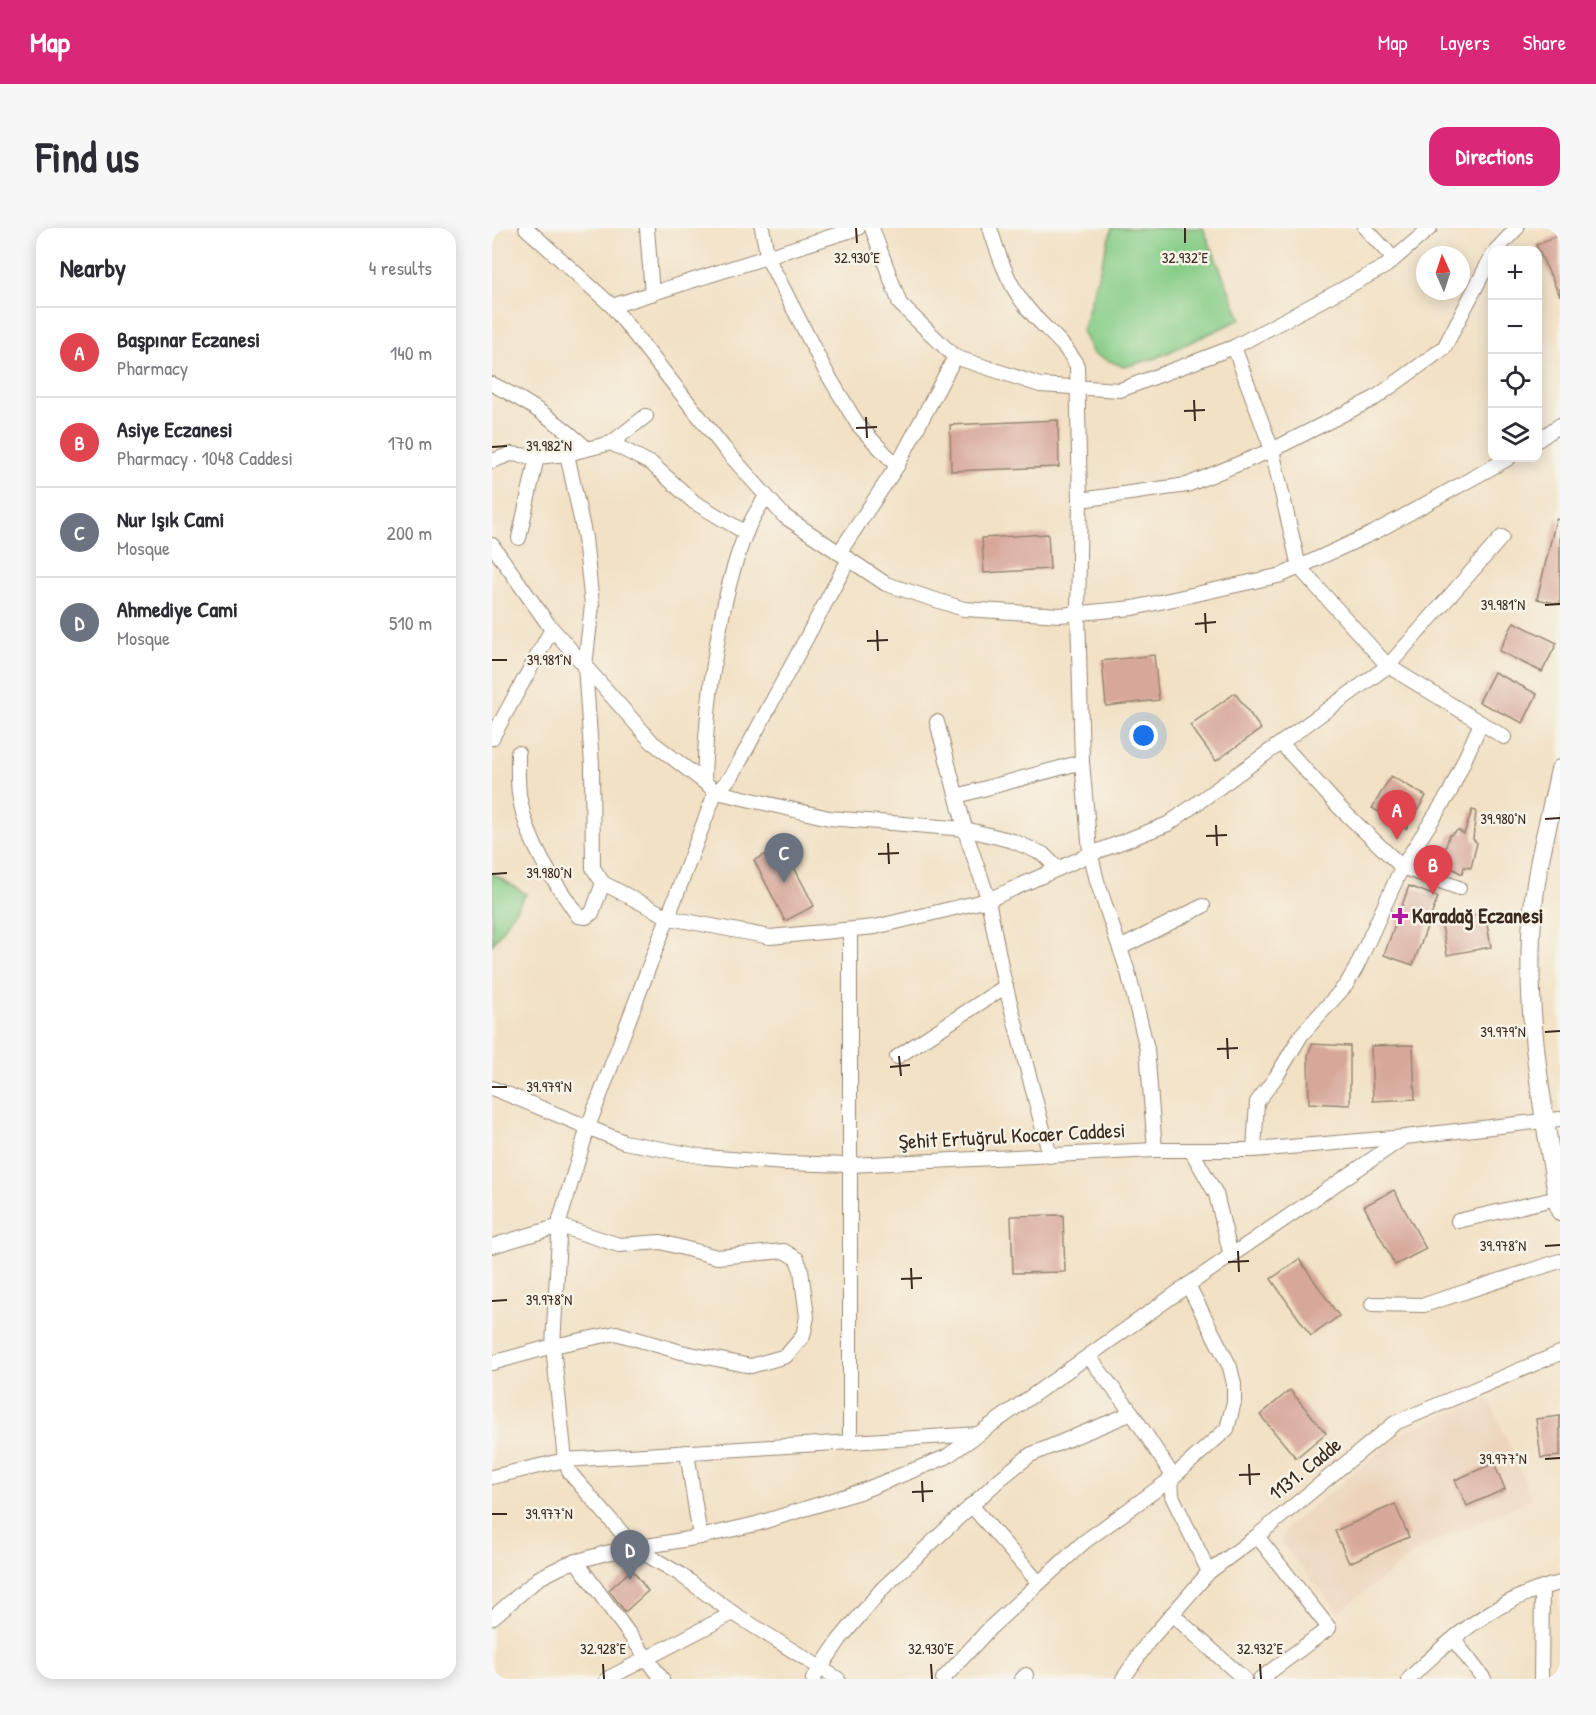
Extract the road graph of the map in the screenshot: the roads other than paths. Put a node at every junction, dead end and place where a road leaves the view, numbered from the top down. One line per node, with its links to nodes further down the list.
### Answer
1 (526, 228): 15 (street)
2 (647, 228): 14 (street)
3 (762, 228): 11 (street)
4 (858, 228): 11 (street)
5 (872, 228): 17 (street)
6 (990, 228): 19 (street)
7 (1365, 228): 12 (street)
8 (1430, 228): 12 (street)
9 (1517, 228): 10 (street)
10 (1500, 246)
11 (768, 259): 14 (street); 30 (street)
12 (1394, 259): 16 (street)
13 (1488, 264): 25 (street)
14 (652, 294): 15 (street)
15 (612, 306): 31 (street)
16 (1234, 347): 19 (street); 25 (street)
17 (955, 357): 19 (street); 30 (street)
18 (492, 384): 24 (street)
19 (1077, 388): 32 (street)
20 (646, 416): 23 (street)
21 (1560, 425): 22 (street)
22 (1542, 437)
23 (611, 443): 24 (street); 33 (street)
24 (587, 449): 26 (street)
25 (1272, 450): 32 (street); 38 (street)
26 (567, 454): 27 (street); 41 (street)
27 (537, 457): 28 (street); 35 (street)
28 (492, 461)
29 (1502, 462): 38 (street)
30 (897, 466): 37 (street)
31 (766, 496): 33 (street); 37 (street)
32 (1080, 500): 39 (street)
33 (746, 533): 51 (street)
34 (1502, 537): 42 (street)
35 (519, 538)
36 (492, 545): 40 (street)
37 (844, 556): 39 (street); 52 (street)
38 (1299, 567): 39 (street); 42 (street)
39 (1078, 613): 49 (street)
40 (552, 629): 41 (street); 46 (street)
41 (585, 666): 51 (street); 58 (street)
42 (1388, 666): 44 (street); 47 (street)
43 (937, 722): 53 (street)
44 (1481, 723): 45 (street); 56 (street)
45 (1504, 736)
46 (492, 738)
47 (1281, 743): 55 (street); 56 (street)
48 (518, 753): 58 (street)
49 (1082, 762): 53 (street); 55 (street)
50 (1560, 769): 68 (main road)
51 (704, 782): 52 (street)
52 (717, 792): 54 (street); 62 (street)
53 (957, 796): 54 (street)
54 (965, 829): 57 (street); 60 (street)
55 (1091, 854): 57 (street); 64 (street)
56 (1402, 867): 59 (street); 73 (street)
57 (1058, 869): 60 (street)
58 (603, 884): 62 (street)
59 (1459, 888)
60 (988, 900): 63 (street); 65 (street)
61 (1203, 906): 64 (street)
62 (670, 918): 63 (street); 69 (street)
63 (850, 930): 75 (street)
64 (1120, 948): 71 (street)
65 (1006, 986): 66 (street); 74 (street)
66 (897, 1057)
67 (493, 1091): 69 (street, Şehit Ertuğrul Kocaer Caddesi)
68 (1552, 1120): 70 (street, Şehit Ertuğrul Kocaer Caddesi); 76 (main road)
69 (588, 1127): 75 (street, Şehit Ertuğrul Kocaer Caddesi); 78 (street)
70 (1405, 1137): 73 (street, Şehit Ertuğrul Kocaer Caddesi); 80 (street)
71 (1155, 1150): 72 (street, Şehit Ertuğrul Kocaer Caddesi); 74 (street, Şehit Ertuğrul Kocaer Caddesi)
72 (1191, 1150): 73 (street, Şehit Ertuğrul Kocaer Caddesi); 80 (street)
73 (1254, 1150)
74 (1050, 1156): 75 (street, Şehit Ertuğrul Kocaer Caddesi)
75 (850, 1165): 90 (street)
76 (1559, 1204): 77 (street)
77 (1458, 1221)
78 (560, 1227): 79 (street); 84 (street); 84 (street)
79 (492, 1246)
80 (1231, 1256): 82 (street)
81 (1560, 1261): 83 (street)
82 (1188, 1285): 86 (street); 94 (street)
83 (1372, 1304)
84 (553, 1346): 87 (street); 92 (street)
85 (1560, 1353): 96 (street, 1131. Cadde)
86 (1089, 1357): 88 (street); 89 (street)
87 (492, 1363)
88 (1132, 1413): 94 (street); 95 (street)
89 (979, 1434): 90 (street); 97 (street)
90 (850, 1440): 91 (street)
91 (687, 1452): 92 (street); 97 (street)
92 (565, 1460): 93 (street); 98 (street)
93 (492, 1477)
94 (1171, 1479): 100 (street); 101 (street)
95 (971, 1505): 101 (street); 109 (street)
96 (1257, 1536): 100 (street, 1131. Cadde); 117 (street)
97 (700, 1538): 98 (street)
98 (635, 1548): 99 (street); 104 (street)
99 (576, 1561): 106 (street); 108 (street)
100 (1209, 1572): 105 (street, 1131. Cadde)
101 (1039, 1583): 114 (street)
102 (1560, 1583): 103 (street)
103 (1542, 1587): 107 (street); 120 (street)
104 (733, 1613): 108 (street); 109 (street)
105 (1172, 1614): 115 (street, 1131. Cadde); 116 (street)
106 (492, 1618)
107 (1454, 1640): 118 (street); 119 (street)
108 (646, 1656): 110 (street); 111 (street)
109 (822, 1668): 112 (street); 113 (street)
110 (607, 1679)
111 (662, 1679)
112 (813, 1679)
113 (838, 1679)
114 (943, 1679)
115 (1123, 1679)
116 (1244, 1679)
117 (1260, 1679)
118 (1409, 1679)
119 (1484, 1679)
120 (1541, 1679)

